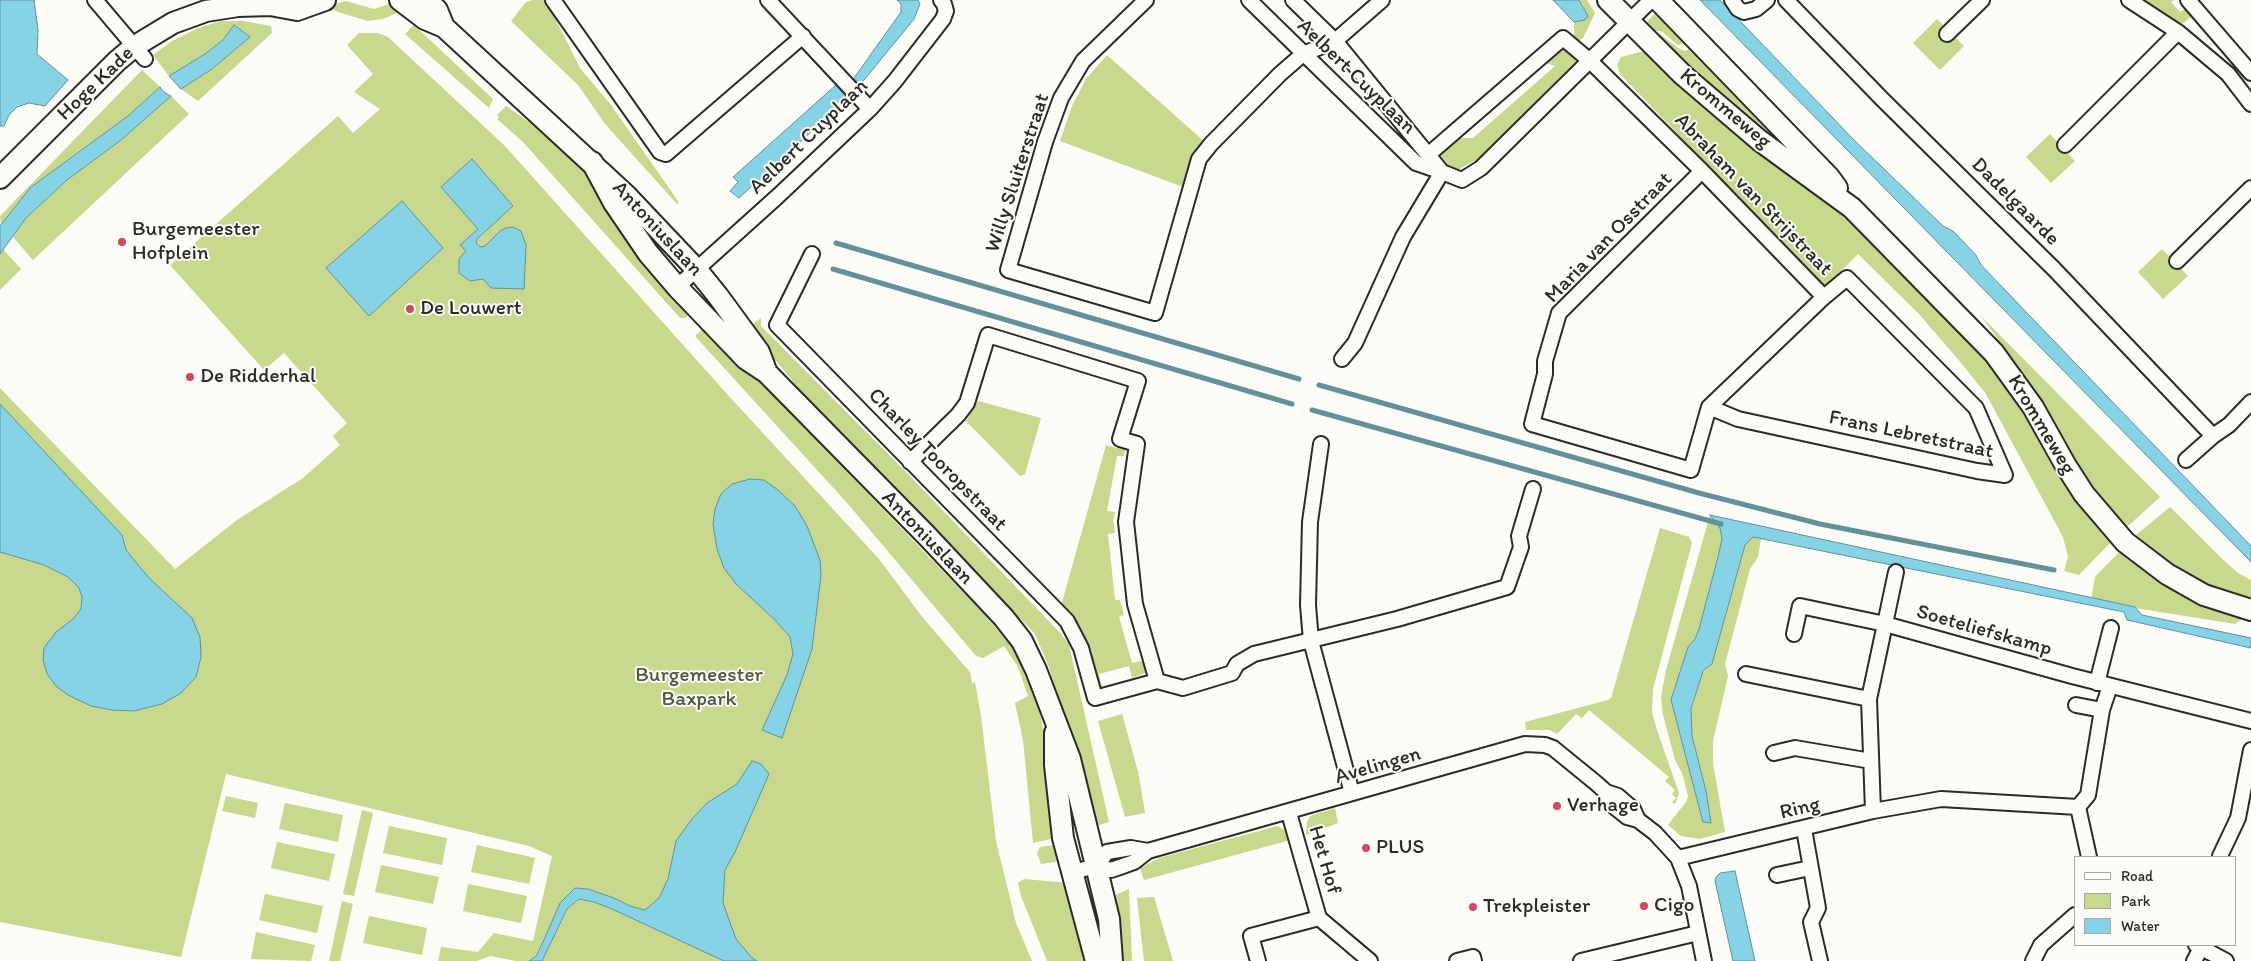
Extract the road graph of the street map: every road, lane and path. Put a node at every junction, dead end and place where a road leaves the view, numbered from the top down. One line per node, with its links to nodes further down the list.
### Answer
1 (95, 0): 29 (street)
2 (325, 0): 21 (main road, Hoge Kade)
3 (400, 0): 24 (main road, Antoniuslaan)
4 (427, 0): 24 (main road, Antoniuslaan)
5 (552, 0): 27 (street)
6 (768, 0): 27 (street)
7 (941, 0): 34 (street, Aelbert Cuyplaan)
8 (1146, 0): 30 (street, Willy Sluiterstraat)
9 (1249, 0): 30 (street, Aelbert Cuyplaan)
10 (1293, 0): 28 (street, Aelbert Cuyplaan)
11 (1382, 0): 28 (street)
12 (1608, 0): 23 (main road, Krommeweg)
13 (1651, 0): 23 (street, Aelbert Cuyplaan)
14 (1658, 0): 42 (main road, Krommeweg)
15 (1732, 0): 16 (street)
16 (1767, 0)
17 (1786, 0): 52 (street, Dadelgaarde)
18 (1982, 0): 26 (street)
19 (2129, 0): 25 (street)
20 (2188, 0): 32 (street)
21 (277, 3): 22 (main road, Hoge Kade)
22 (206, 6): 29 (main road, Hoge Kade)
23 (1630, 21): 31 (street, Aelbert Cuyplaan); 42 (main road, Krommeweg)
24 (444, 27): 37 (main road, Antoniuslaan)
25 (2178, 32): 33 (street); 35 (street)
26 (1947, 34)
27 (803, 36): 34 (street)
28 (1335, 42): 30 (street); 36 (street, Aelbert Cuyplaan)
29 (140, 52): 40 (main road, Hoge Kade)
30 (1303, 54): 39 (street, Aelbert Cuyplaan)
31 (1589, 60): 36 (street, Aelbert Cuyplaan); 38 (street, Abraham van Strijstraat); 39 (street, Aelbert Cuyplaan)
32 (2251, 73)
33 (2251, 104)
34 (870, 109): 45 (street, Aelbert Cuyplaan)
35 (2065, 145)
36 (1429, 154): 39 (street, Aelbert Cuyplaan)
37 (592, 162): 45 (main road, Antoniuslaan); 46 (main road, Antoniuslaan)
38 (1702, 171): 47 (street, Abraham van Strijstraat); 51 (street, Maria van Osstraat)
39 (1442, 172): 48 (street)
40 (0, 178)
41 (2251, 188): 44 (street)
42 (1852, 208): 58 (main road, Krommeweg)
43 (812, 254): 55 (street, Charley Tooropstraat)
44 (2177, 261)
45 (697, 270): 46 (street, Aelbert Cuyplaan); 49 (main road, Antoniuslaan)
46 (677, 287): 49 (main road, Antoniuslaan)
47 (1824, 297): 51 (street, Abraham van Strijstraat); 51 (street, Frans Lebretstraat)
48 (1342, 360)
49 (767, 373): 70 (main road, Antoniuslaan)
50 (2251, 402): 52 (street)
51 (1708, 408)
52 (2213, 436): 54 (street)
53 (1321, 444): 62 (street)
54 (2186, 460)
55 (910, 462): 64 (street, Charley Tooropstraat); 64 (street)
56 (1533, 489): 62 (street)
57 (1896, 572): 59 (street, Soeteliefskamp)
58 (2251, 610)
59 (1885, 624): 61 (street, Soeteliefskamp); 65 (street, Soeteliefskamp); 66 (street, Soeteliefskamp)
60 (2111, 628): 65 (street)
61 (1794, 634)
62 (1312, 641): 64 (street); 74 (street)
63 (1746, 674): 66 (street)
64 (1157, 681)
65 (2103, 685): 68 (street); 69 (street, Soeteliefskamp)
66 (1869, 698): 73 (street, Soeteliefskamp)
67 (2076, 705): 68 (street)
68 (2102, 710): 75 (street)
69 (2251, 722)
70 (1055, 724): 82 (main road, Antoniuslaan); 84 (main road, Antoniuslaan)
71 (2251, 750): 80 (street)
72 (1774, 752): 73 (street)
73 (1871, 761): 76 (street, Soeteliefskamp)
74 (1352, 793): 77 (street, Avelingen); 81 (street, Avelingen)
75 (2078, 807): 76 (street, Ring); 79 (street)
76 (1873, 811): 78 (street, Ring)
77 (1290, 813): 82 (street, Avelingen); 87 (street, Het Hof)
78 (1804, 829): 81 (street, Ring); 83 (street)
79 (2089, 856)
80 (2220, 856)
81 (1678, 858): 88 (street)
82 (1097, 866): 84 (street, Avelingen); 91 (main road, Antoniuslaan)
83 (1810, 868): 85 (street); 98 (street)
84 (1072, 872): 90 (main road, Antoniuslaan)
85 (1777, 875)
86 (2074, 916): 99 (street)
87 (1319, 918): 92 (street, Het Hof); 93 (street, Het Hof)
88 (1698, 933): 96 (street); 97 (street)
89 (2198, 946): 100 (street); 101 (street)
90 (1096, 961)
91 (1112, 961)
92 (1258, 961)
93 (1370, 961)
94 (1457, 961): 95 (street)
95 (1474, 961)
96 (1581, 961)
97 (1704, 961)
98 (1820, 961)
99 (2032, 961)
100 (2194, 961)
101 (2226, 961)

